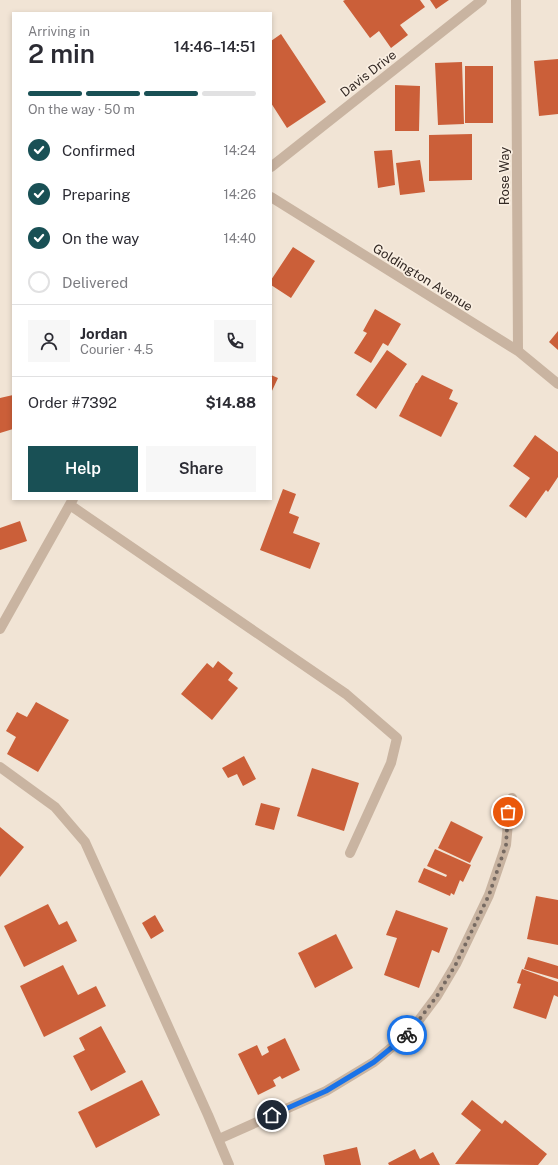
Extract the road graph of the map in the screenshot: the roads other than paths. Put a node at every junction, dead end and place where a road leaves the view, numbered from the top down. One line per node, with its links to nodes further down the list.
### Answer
1 (482, 0): 3 (street, Davis Drive)
2 (516, 0): 5 (street, Rose Way)
3 (272, 166)
4 (272, 198): 5 (street, Goldington Avenue)
5 (518, 351): 6 (street, Goldington Avenue)
6 (558, 384)
7 (71, 502): 8 (street); 11 (street)
8 (0, 629)
9 (0, 767): 12 (street)
10 (512, 798): 12 (street)
11 (350, 853)
12 (218, 1139): 13 (street)
13 (229, 1165)

